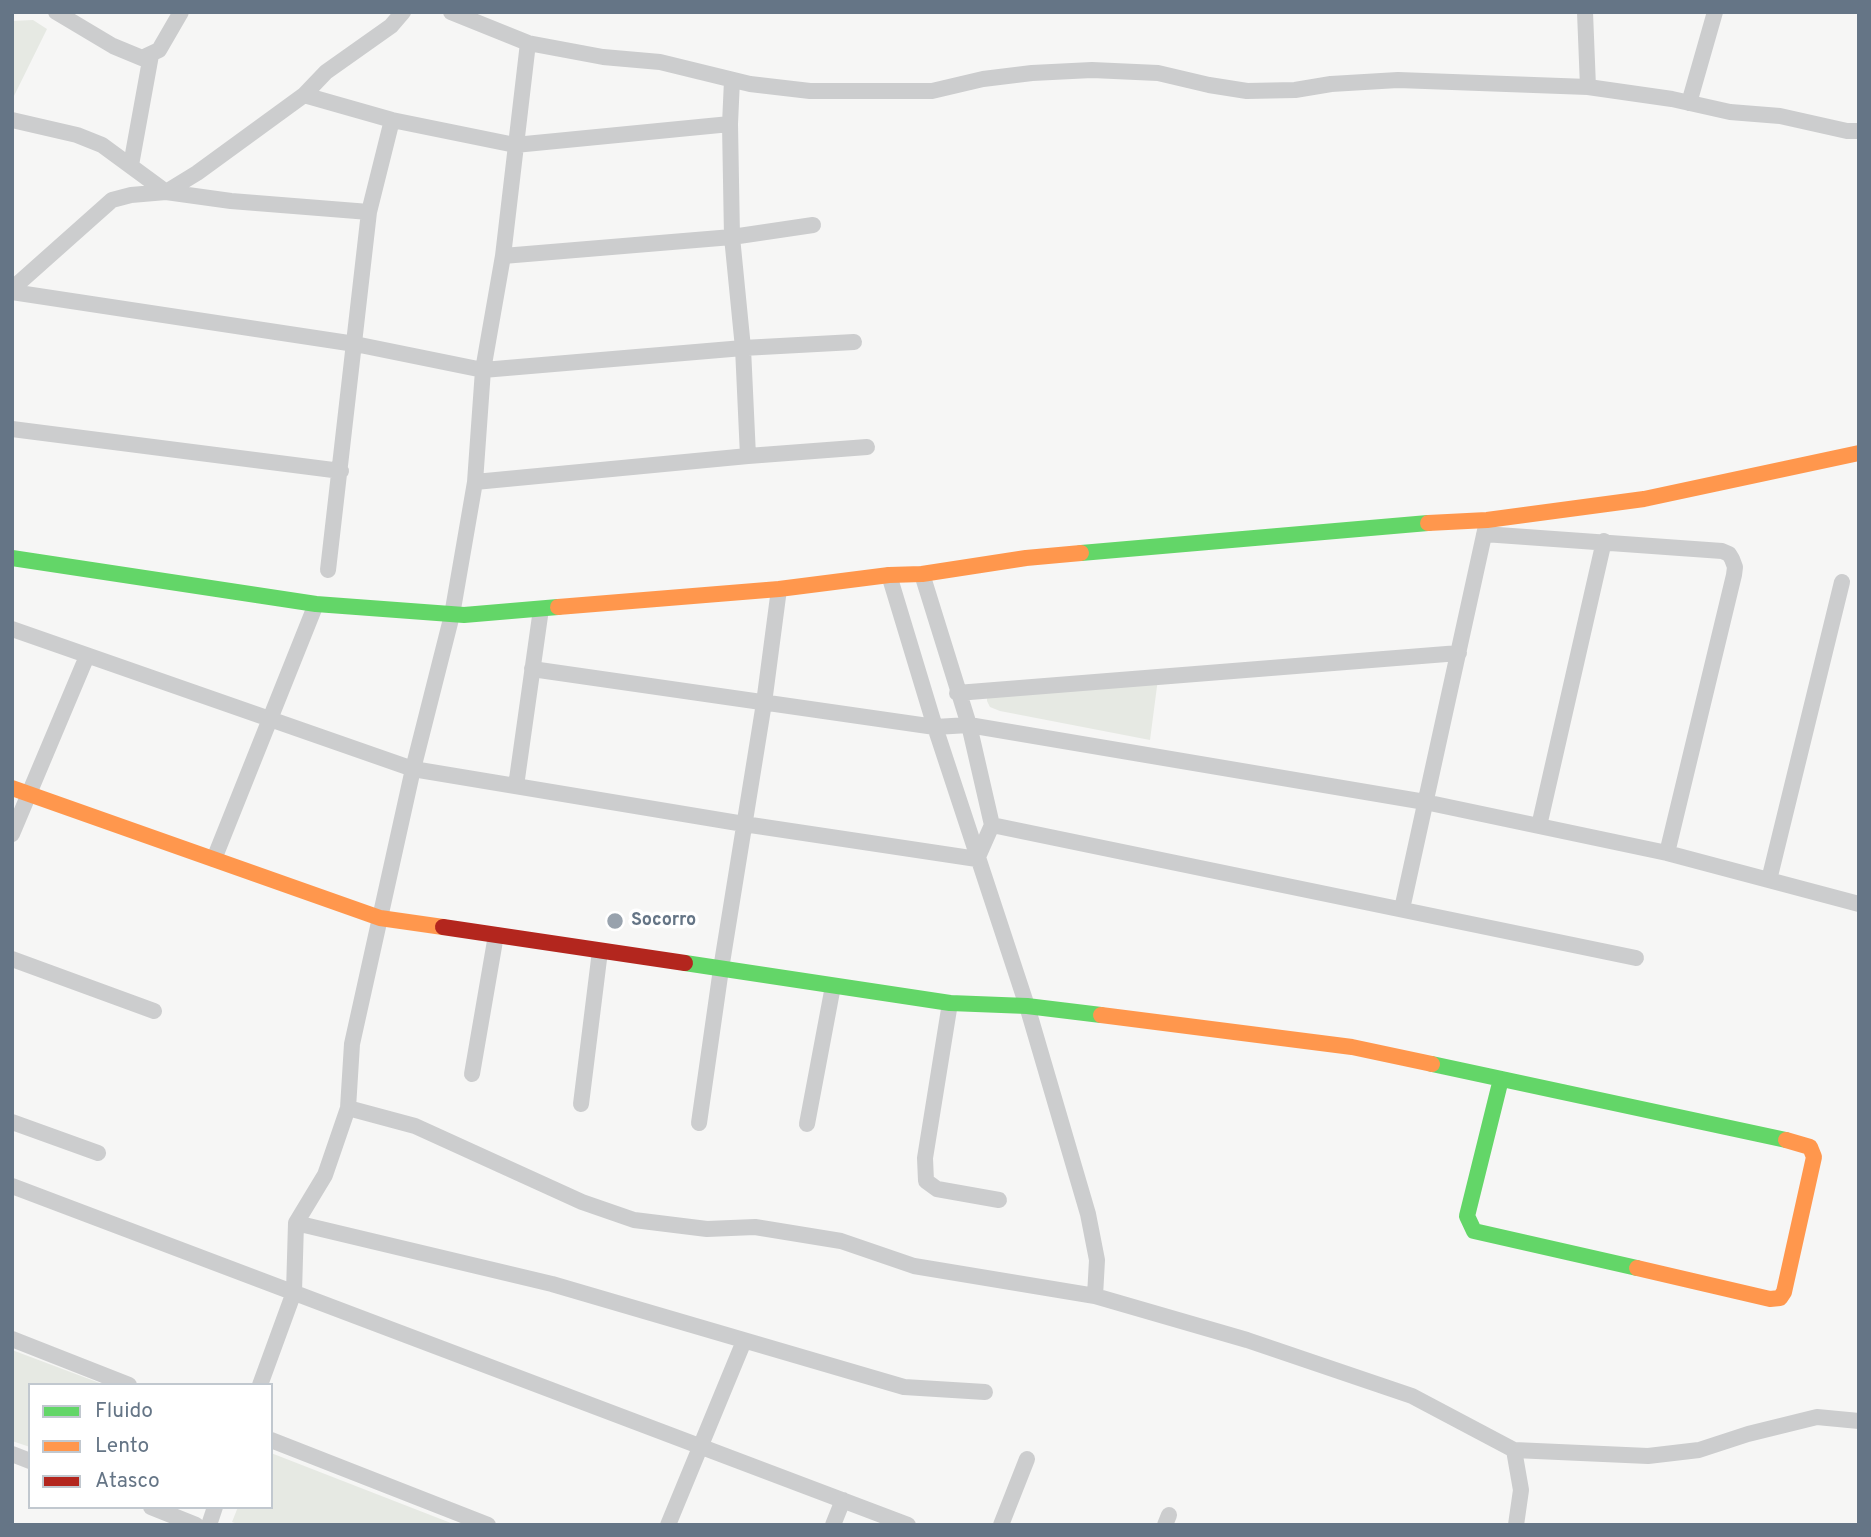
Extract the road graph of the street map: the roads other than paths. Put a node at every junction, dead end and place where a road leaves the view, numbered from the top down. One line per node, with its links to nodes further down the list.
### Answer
1 (56, 12): 8 (street)
2 (181, 12): 8 (street)
3 (403, 12): 11 (street)
4 (451, 12): 7 (street)
5 (1585, 12): 10 (street)
6 (1714, 12): 12 (street)
7 (528, 43): 9 (street); 17 (street)
8 (151, 55): 18 (street)
9 (733, 80): 10 (street); 15 (street)
10 (1588, 88): 12 (street)
11 (304, 95): 14 (street); 19 (street)
12 (1689, 103): 16 (street)
13 (12, 120): 18 (street)
14 (392, 120): 17 (street); 20 (street)
15 (730, 124): 17 (street); 22 (street)
16 (1859, 131)
17 (515, 145): 23 (street)
18 (131, 165): 19 (street)
19 (166, 192): 20 (street); 24 (street)
20 (369, 212): 26 (street)
21 (813, 225): 22 (street)
22 (732, 237): 23 (street); 27 (street)
23 (503, 256): 28 (street)
24 (12, 291): 26 (street)
25 (854, 342): 27 (street)
26 (355, 344): 28 (street); 33 (street)
27 (743, 348): 28 (street); 32 (street)
28 (483, 370): 34 (street)
29 (12, 429): 33 (street)
30 (867, 447): 32 (street)
31 (1859, 453): 35 (street)
32 (748, 456): 34 (street)
33 (341, 471): 38 (street)
34 (475, 482): 45 (street)
35 (1485, 527): 36 (street); 39 (street); 47 (street)
36 (1604, 541): 62 (street); 64 (street)
37 (12, 558): 43 (street)
38 (328, 570)
39 (922, 574): 40 (street); 50 (street)
40 (889, 575): 42 (street); 54 (street)
41 (1842, 582): 67 (street)
42 (779, 589): 44 (street); 51 (street)
43 (316, 604): 45 (street); 52 (street)
44 (541, 608): 45 (street); 49 (street)
45 (452, 615): 55 (street)
46 (12, 629): 48 (street)
47 (1459, 653): 50 (street); 59 (street)
48 (87, 656): 52 (street); 58 (street)
49 (533, 670): 51 (street); 56 (street)
50 (957, 693): 53 (street)
51 (764, 703): 54 (street); 60 (street)
52 (271, 720): 55 (street); 65 (street)
53 (969, 725): 54 (street); 59 (street); 61 (street)
54 (935, 727): 66 (street)
55 (413, 769): 56 (street); 70 (street)
56 (516, 786): 60 (street)
57 (12, 789): 58 (street)
58 (29, 794): 63 (street); 65 (street)
59 (1425, 802): 62 (street); 69 (street)
60 (744, 824): 66 (street); 75 (street)
61 (992, 825): 66 (street); 69 (street)
62 (1539, 826): 64 (street)
63 (12, 834)
64 (1667, 853): 67 (street)
65 (214, 859): 70 (street)
66 (977, 859): 78 (street)
67 (1769, 880): 68 (street)
68 (1859, 904)
69 (1402, 909): 73 (street)
70 (380, 918): 71 (street); 83 (street)
71 (496, 935): 72 (street); 80 (street)
72 (600, 951): 75 (street); 82 (street)
73 (1636, 958)
74 (12, 959): 79 (street)
75 (721, 969): 76 (street); 85 (street)
76 (833, 986): 77 (street); 86 (street)
77 (950, 1003): 78 (street); 89 (street)
78 (1027, 1006): 81 (street); 92 (street)
79 (154, 1011)
80 (472, 1074)
81 (1501, 1079): 81 (street)
82 (581, 1104)
83 (348, 1108): 90 (street); 92 (street)
84 (12, 1122): 87 (street)
85 (699, 1123)
86 (807, 1124)
87 (98, 1153)
88 (12, 1185): 91 (street)
89 (999, 1200)
90 (296, 1223): 91 (street); 94 (street)
91 (294, 1292): 96 (street); 100 (street)
92 (1095, 1296): 101 (street)
93 (12, 1339): 95 (street)
94 (744, 1341): 97 (street); 100 (street)
95 (124, 1383)
96 (261, 1383)
97 (985, 1392)
98 (1859, 1421): 101 (street)
99 (273, 1441): 106 (street)
100 (700, 1446): 103 (street); 107 (street)
101 (1514, 1450): 111 (street)
102 (1027, 1459): 110 (street)
103 (843, 1500): 108 (street); 109 (street)
104 (156, 1509): 105 (street)
105 (196, 1525)
106 (488, 1525)
107 (668, 1525)
108 (834, 1525)
109 (908, 1525)
110 (1001, 1525)
111 (1516, 1525)

